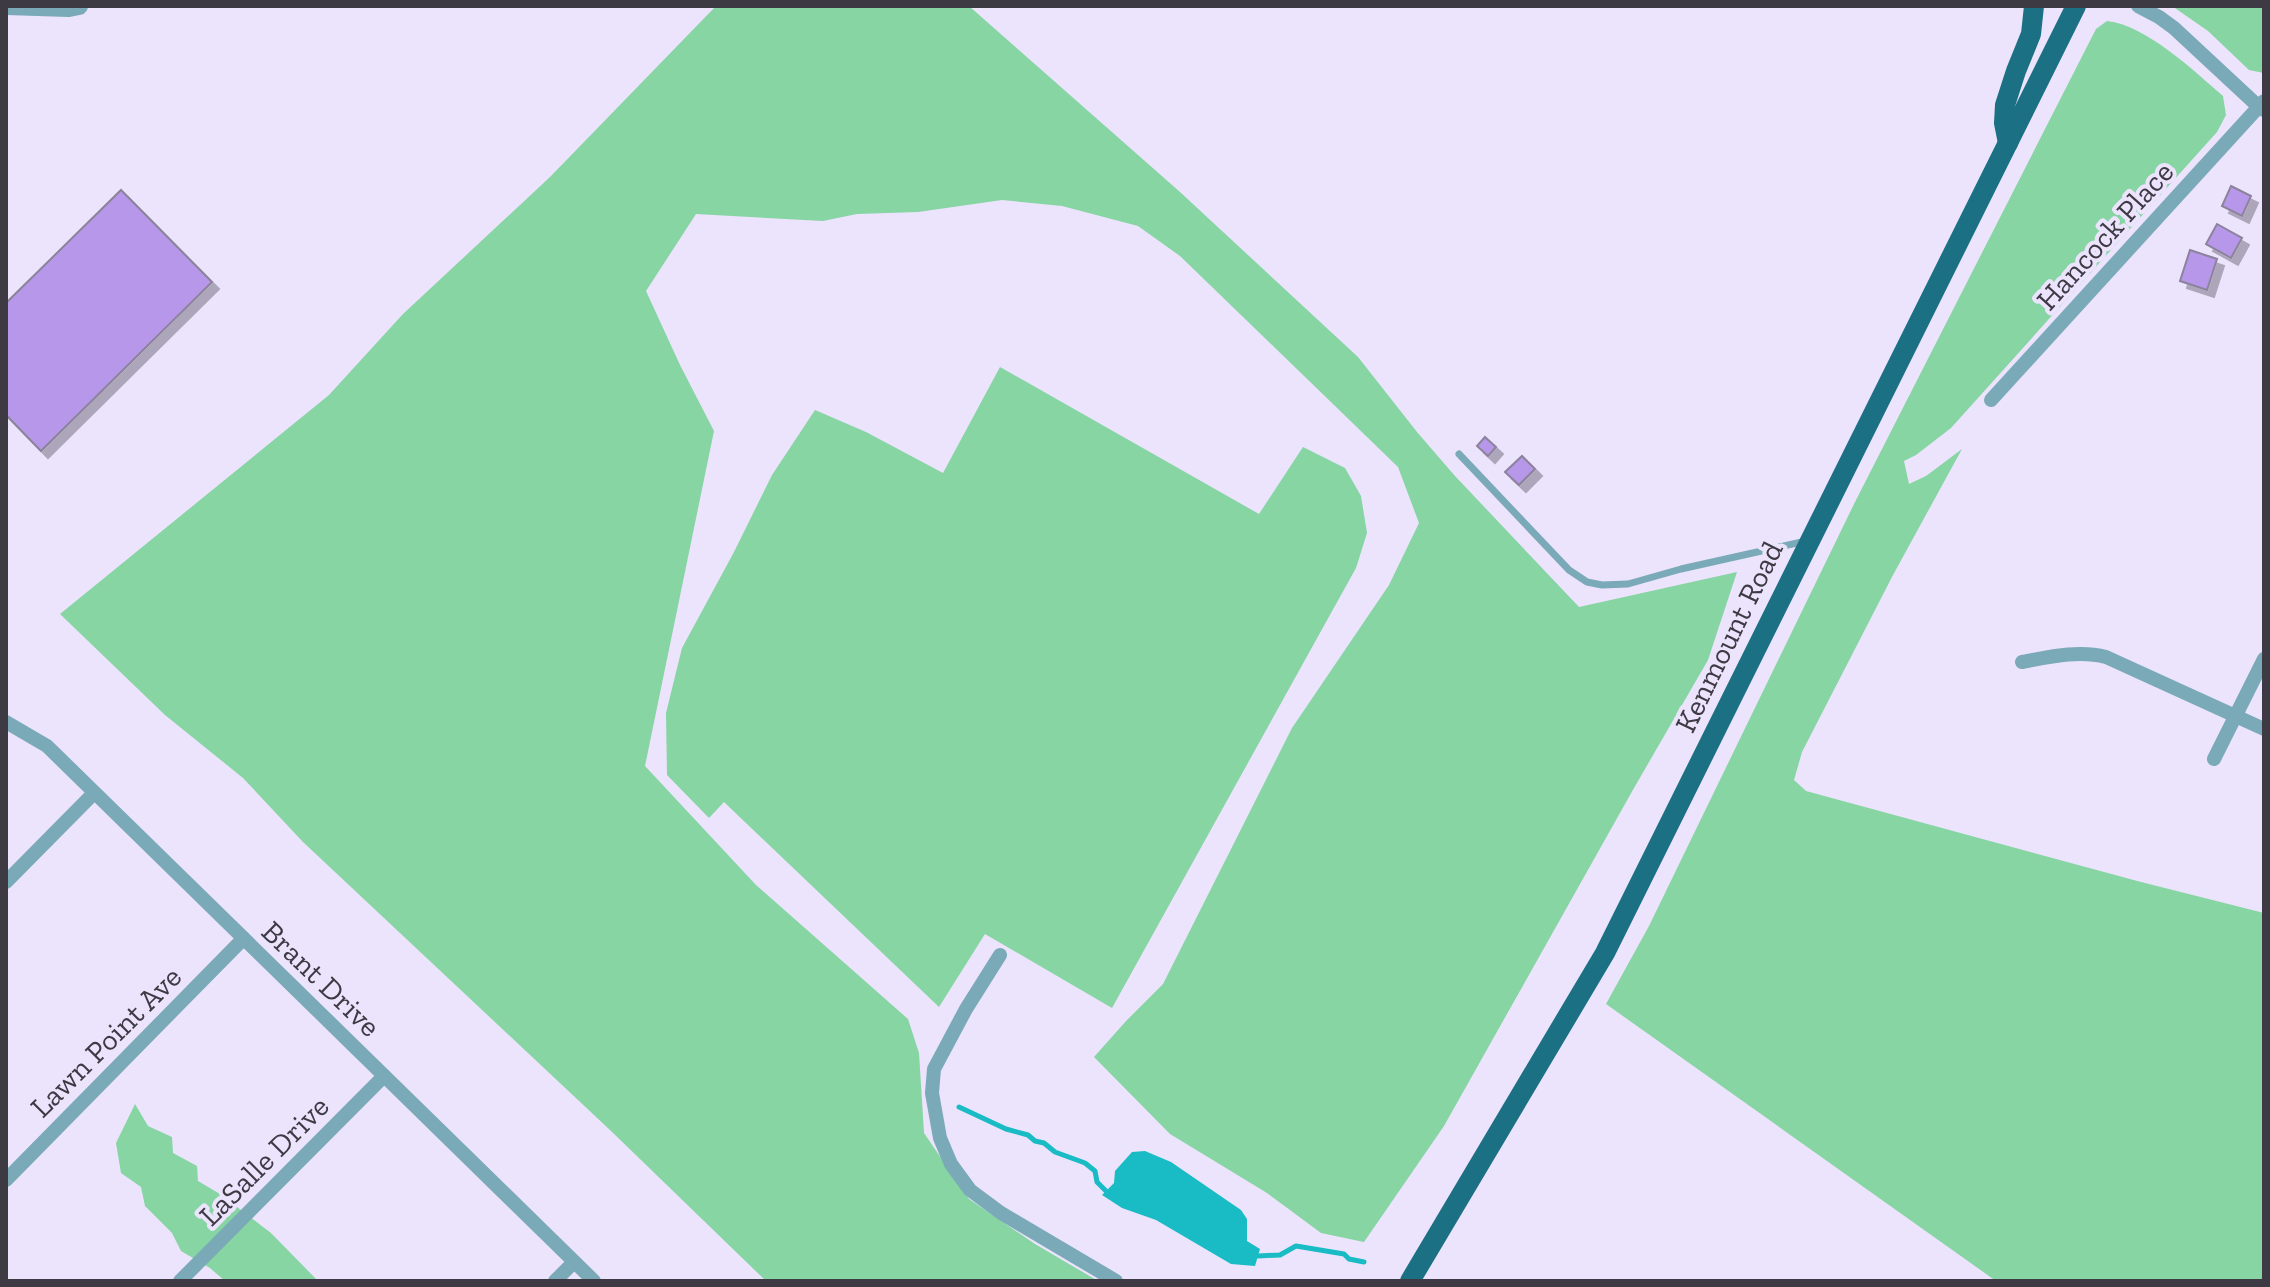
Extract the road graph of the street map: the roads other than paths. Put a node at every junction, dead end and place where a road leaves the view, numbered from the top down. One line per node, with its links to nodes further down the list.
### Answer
1 (6, 6): 2 (street)
2 (79, 6)
3 (2034, 6): 7 (main road)
4 (2076, 6): 7 (main road, Kenmount Road)
5 (2138, 6): 6 (street)
6 (2262, 106): 8 (street, Hancock Place)
7 (2008, 143): 10 (main road, Kenmount Road)
8 (1991, 400)
9 (1459, 454): 10 (lane)
10 (1810, 540): 30 (main road, Kenmount Road)
11 (2264, 659): 13 (street)
12 (2022, 662): 13 (street)
13 (2236, 716): 15 (street); 16 (street)
14 (6, 722): 17 (street, Brant Drive)
15 (2264, 729)
16 (2214, 759)
17 (94, 793): 18 (street); 19 (street, Brant Drive)
18 (6, 882)
19 (243, 939): 21 (street, Brant Drive); 22 (street, Lawn Point Ave)
20 (1000, 955): 29 (street)
21 (384, 1076): 23 (street, Brant Drive); 24 (street, LaSalle Drive)
22 (6, 1180)
23 (574, 1262): 27 (street); 28 (street, Brant Drive)
24 (193, 1269): 25 (street, LaSalle Drive); 26 (street)
25 (180, 1281)
26 (205, 1281)
27 (555, 1281)
28 (594, 1281)
29 (1116, 1281)
30 (1410, 1281)

